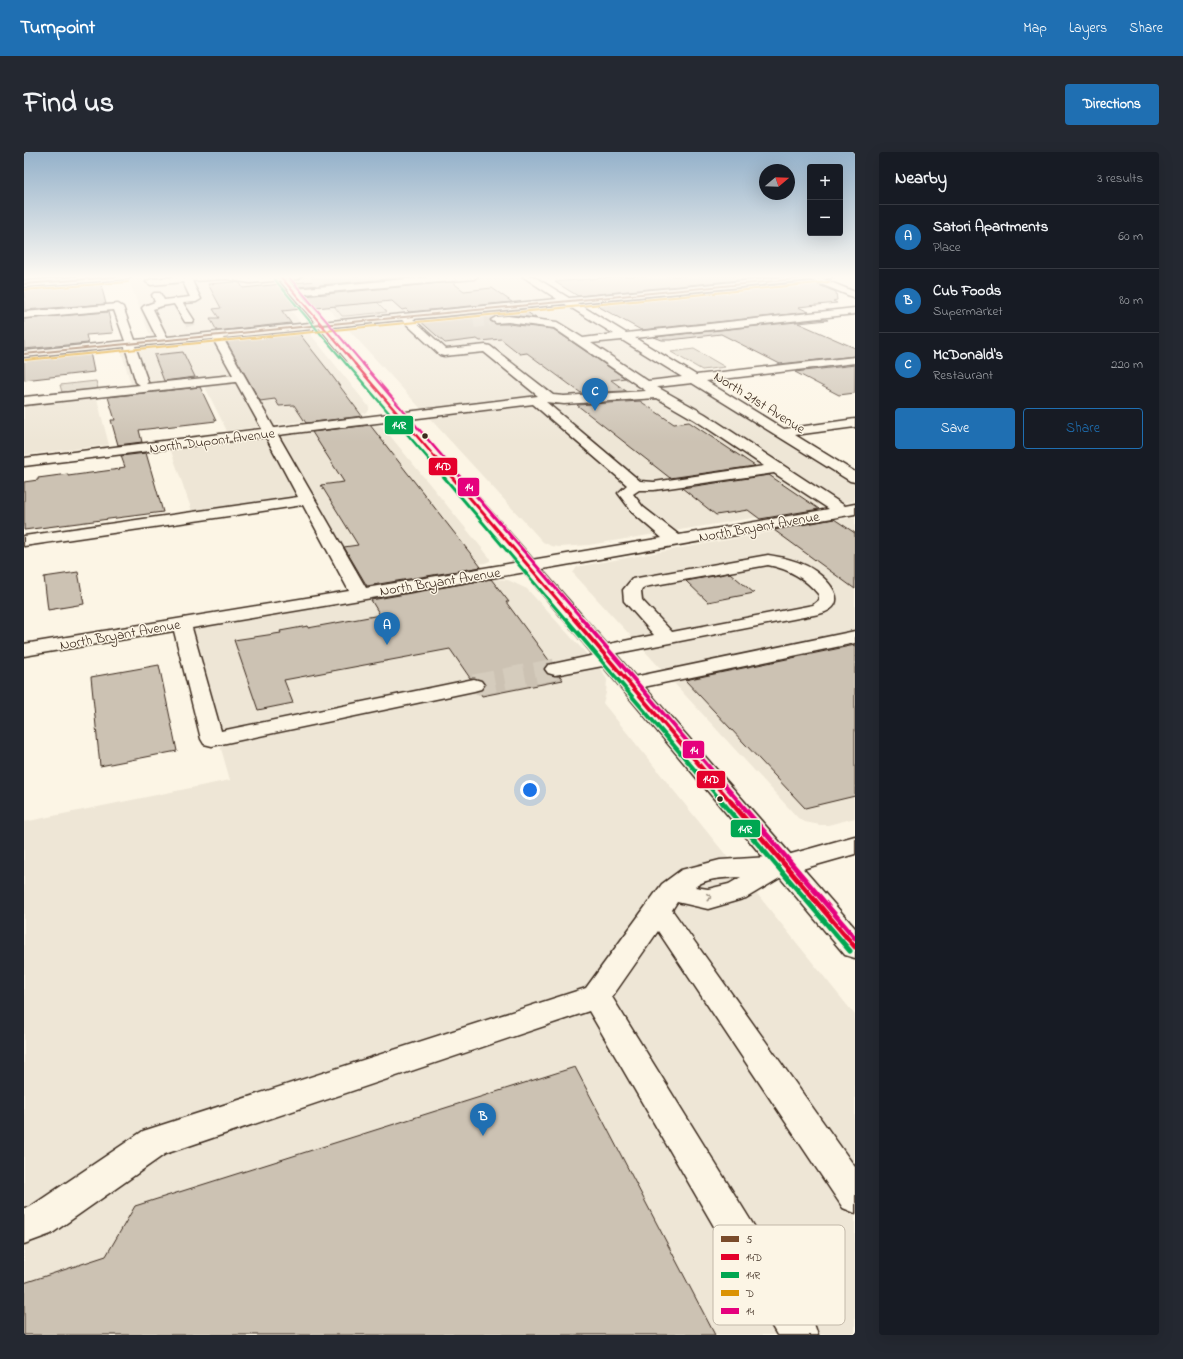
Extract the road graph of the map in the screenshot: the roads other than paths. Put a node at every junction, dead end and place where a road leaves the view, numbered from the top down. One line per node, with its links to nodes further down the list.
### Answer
1 (126, 331): 15 (street)
2 (159, 331): 13 (street)
3 (195, 331): 12 (street)
4 (256, 331): 10 (street)
5 (327, 331): 25 (street)
6 (419, 331): 23 (street)
7 (566, 331): 14 (street)
8 (616, 331): 11 (street, North 21st Avenue)
9 (668, 331): 11 (street)
10 (216, 335): 12 (street); 18 (street)
11 (624, 336): 14 (street); 19 (street, North 21st Avenue)
12 (199, 337): 13 (street)
13 (163, 340): 15 (street)
14 (581, 341): 21 (street)
15 (130, 344): 16 (street); 20 (street)
16 (24, 354)
17 (855, 360): 19 (street)
18 (240, 378): 24 (street); 27 (street)
19 (694, 379): 21 (street); 28 (street, North 21st Avenue)
20 (142, 382)
21 (646, 385): 22 (street)
22 (660, 394): 23 (street, North Dupont Avenue); 30 (street)
23 (543, 399): 25 (street, North Dupont Avenue); 32 (street)
24 (24, 401)
25 (400, 416): 27 (street, North Dupont Avenue); 37 (street)
26 (855, 423): 28 (street)
27 (272, 432): 29 (street, North Dupont Avenue); 33 (street)
28 (782, 433): 31 (street, North 21st Avenue)
29 (24, 462)
30 (777, 468): 32 (street); 34 (street)
31 (855, 478)
32 (636, 485): 36 (street)
33 (308, 500): 35 (street); 38 (street)
34 (849, 510): 36 (street, North Bryant Avenue)
35 (24, 540)
36 (676, 541): 37 (street, North Bryant Avenue)
37 (529, 566): 38 (street, North Bryant Avenue); 43 (street)
38 (360, 594): 39 (street, North Bryant Avenue)
39 (182, 624): 42 (street, North Bryant Avenue); 46 (street)
40 (855, 637): 45 (street)
41 (667, 638): 41 (street); 43 (street)
42 (24, 650)
43 (605, 655): 44 (street); 45 (street)
44 (555, 669)
45 (629, 684): 48 (street)
46 (474, 685)
47 (855, 845): 48 (street)
48 (784, 865): 49 (street); 50 (street)
49 (664, 901): 51 (street); 52 (street)
50 (855, 947)
51 (596, 998): 53 (street); 54 (street)
52 (855, 1196)
53 (733, 1225)
54 (24, 1226)
55 (793, 1325): 56 (street)
56 (799, 1335)

